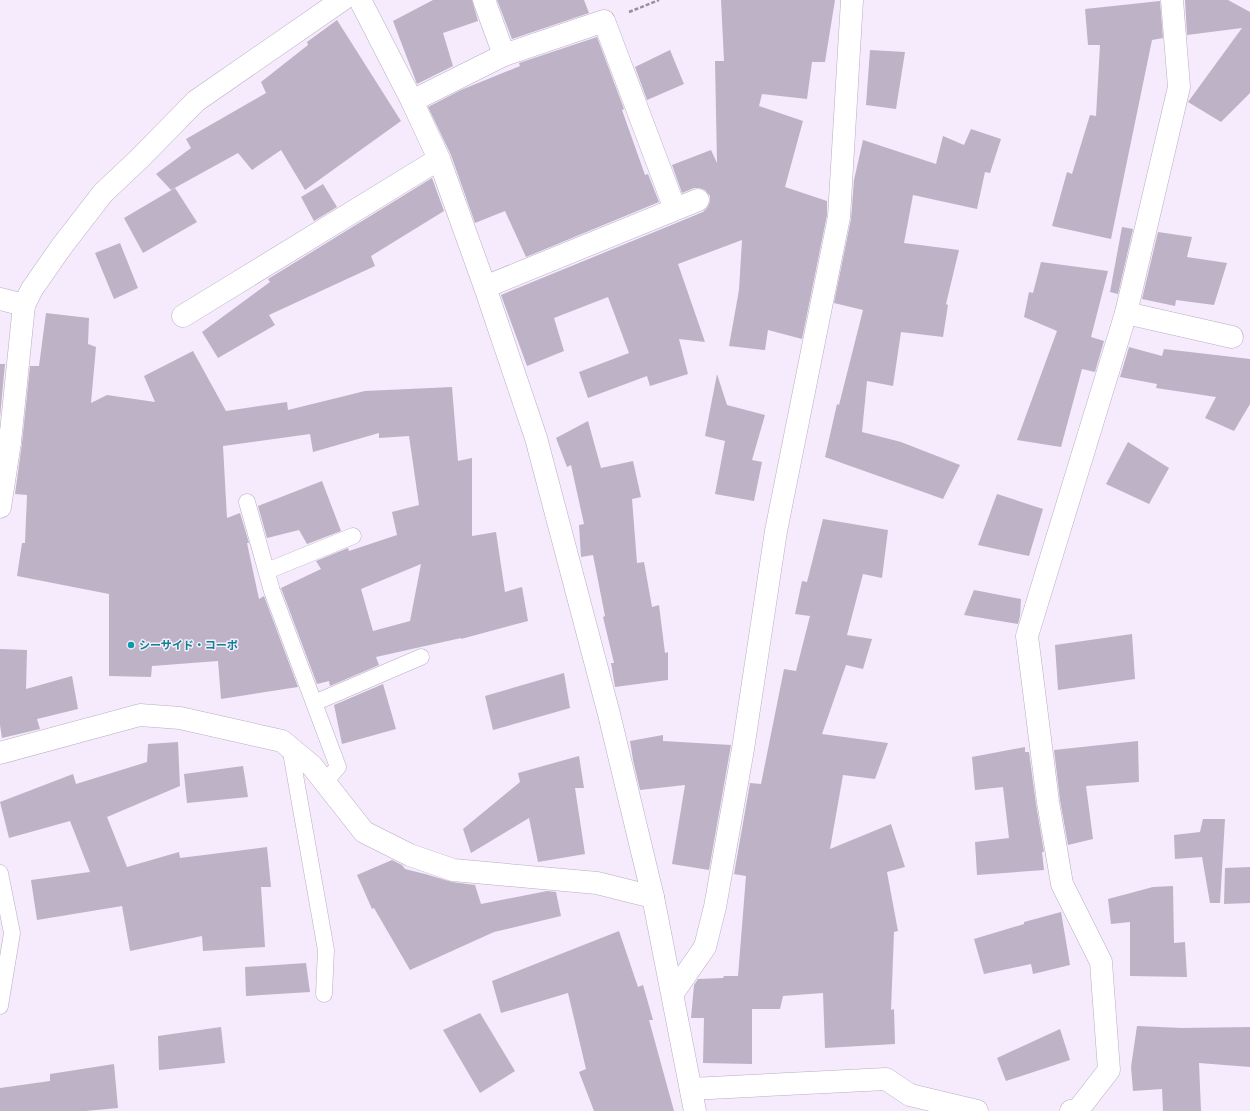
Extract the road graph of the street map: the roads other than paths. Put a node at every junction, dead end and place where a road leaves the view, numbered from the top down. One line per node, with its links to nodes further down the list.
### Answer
1 (342, 0): 13 (street)
2 (360, 0): 7 (street)
3 (484, 0): 6 (street)
4 (852, 0): 29 (street)
5 (1172, 0): 14 (street)
6 (504, 55): 7 (street); 10 (street)
7 (412, 101): 8 (street)
8 (439, 159): 11 (street); 15 (street)
9 (698, 200): 10 (street)
10 (675, 209): 11 (street)
11 (485, 287): 28 (street)
12 (0, 299): 13 (street)
13 (24, 305): 17 (street)
14 (1126, 314): 16 (street); 35 (street)
15 (183, 316)
16 (1232, 337)
17 (5, 441): 19 (street)
18 (246, 502): 21 (lane)
19 (0, 507)
20 (353, 536): 21 (lane)
21 (267, 571): 23 (lane)
22 (421, 657): 23 (lane)
23 (314, 703): 26 (lane)
24 (292, 750): 25 (street); 26 (street); 30 (lane)
25 (0, 753)
26 (325, 782): 28 (street)
27 (0, 873): 31 (lane)
28 (653, 897): 29 (street)
29 (673, 993): 32 (street)
30 (324, 994)
31 (0, 1006)
32 (691, 1089): 33 (street); 34 (street)
33 (695, 1111)
34 (977, 1111)
35 (1071, 1111)

